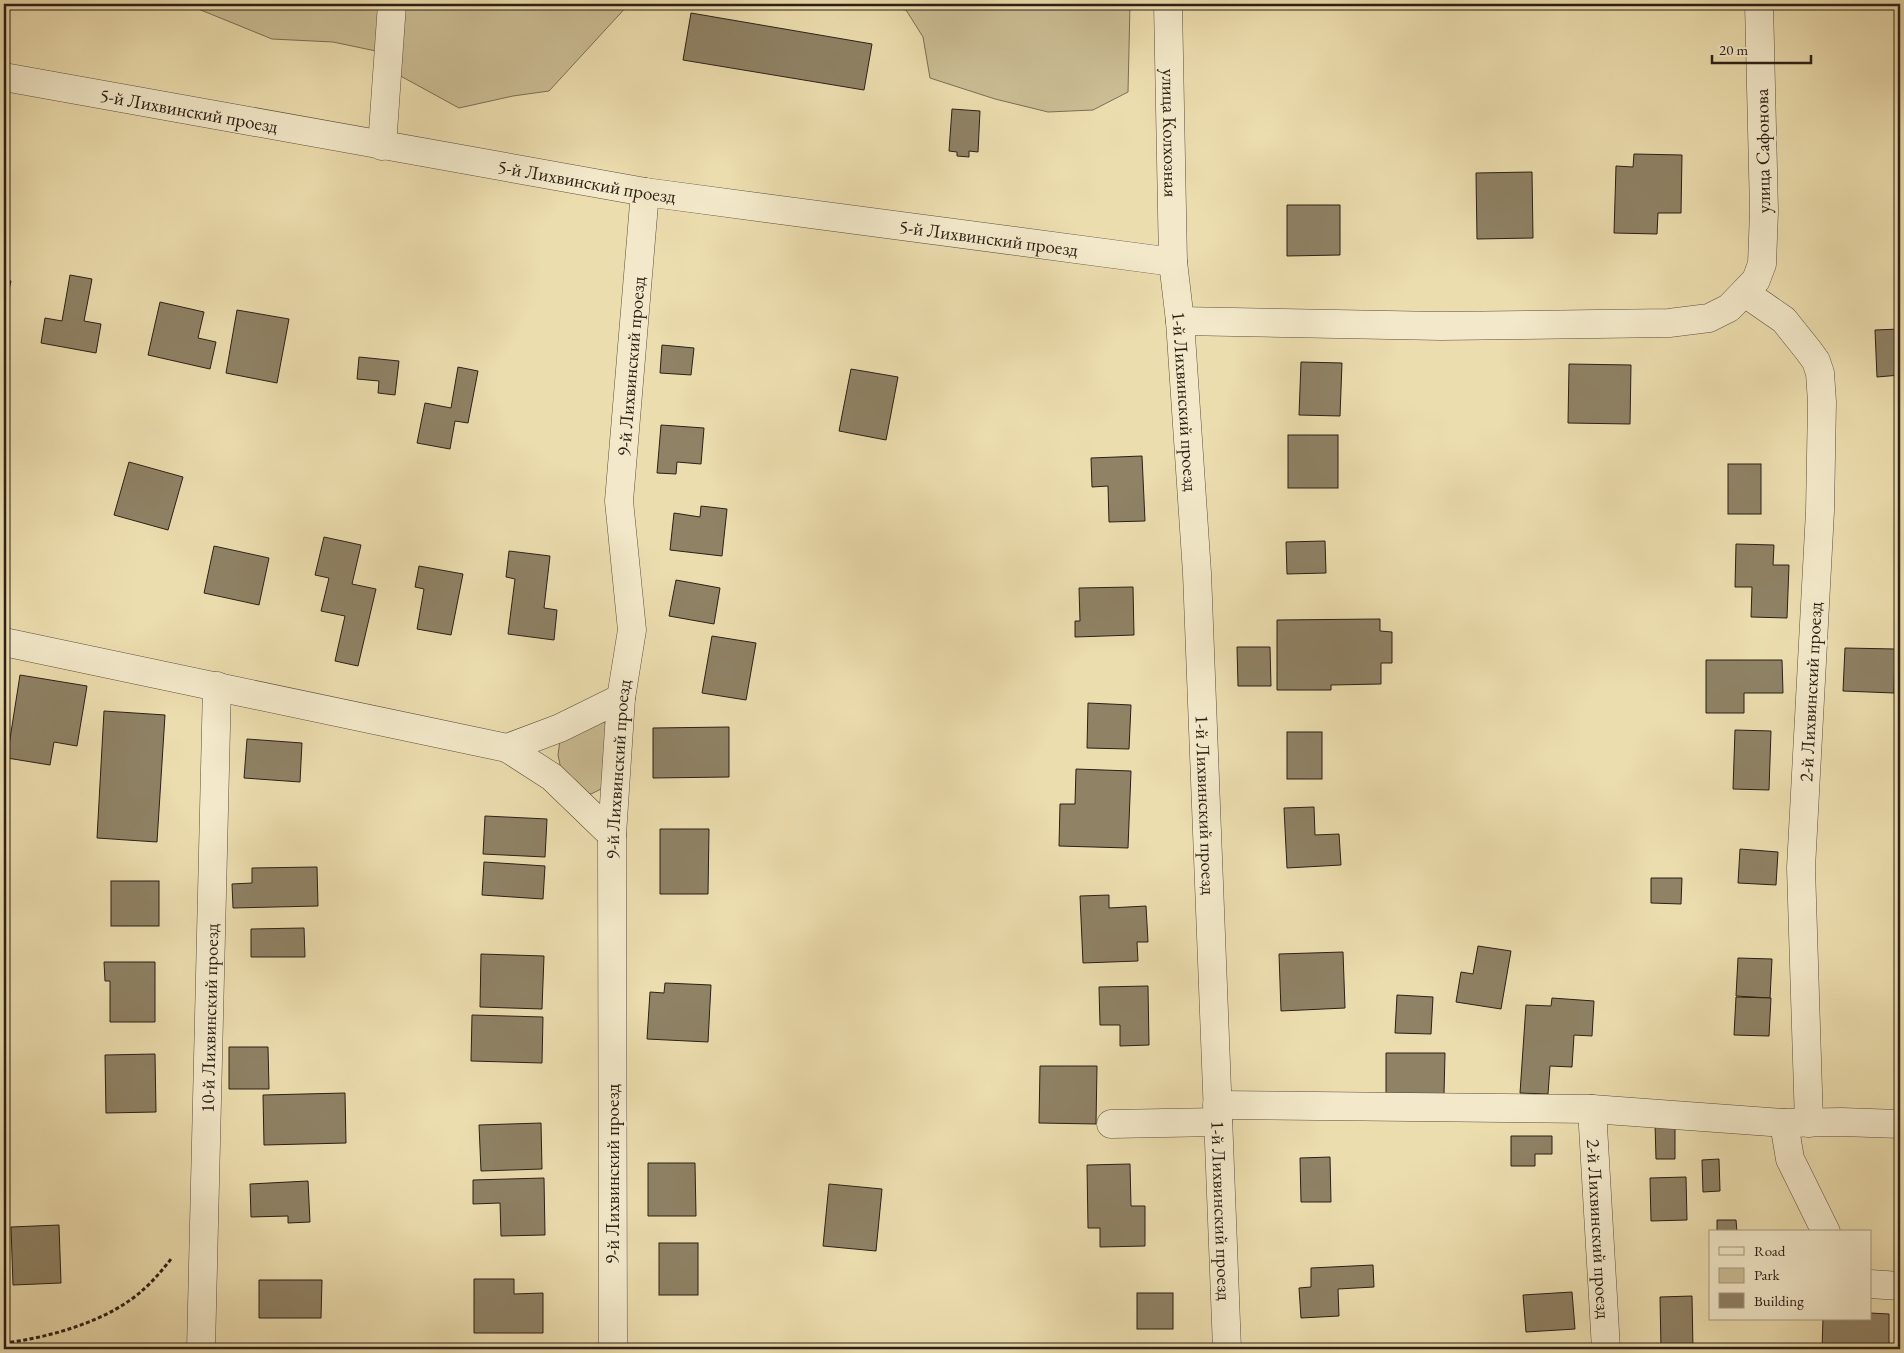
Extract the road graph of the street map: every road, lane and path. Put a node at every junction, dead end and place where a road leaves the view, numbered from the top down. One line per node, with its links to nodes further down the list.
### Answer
1 (392, 4): 5 (street)
2 (1168, 4): 7 (street, улица Колхозная)
3 (1759, 4): 8 (street, улица Сафонова)
4 (4, 77): 5 (street, 5-й Лихвинский проезд)
5 (382, 146): 6 (street, 5-й Лихвинский проезд)
6 (645, 192): 7 (street, 5-й Лихвинский проезд); 12 (street, 9-й Лихвинский проезд)
7 (1173, 262): 9 (street, 1-й Лихвинский проезд)
8 (1745, 293): 9 (street, улица Сафонова); 17 (street, 2-й Лихвинский проезд)
9 (1180, 321): 16 (street, 1-й Лихвинский проезд)
10 (4, 642): 11 (street)
11 (217, 686): 13 (street); 20 (street, 10-й Лихвинский проезд)
12 (621, 698): 13 (street); 14 (street, 9-й Лихвинский проезд)
13 (506, 748): 14 (street)
14 (612, 835): 26 (street, 9-й Лихвинский проезд)
15 (1592, 1110): 16 (street); 17 (street); 28 (street, 2-й Лихвинский проезд)
16 (1218, 1113): 18 (street); 27 (street, 1-й Лихвинский проезд)
17 (1796, 1123): 19 (street); 21 (street, 2-й Лихвинский проезд)
18 (1111, 1124)
19 (1900, 1124)
20 (204, 1224): 24 (path); 25 (street, 10-й Лихвинский проезд)
21 (1825, 1230)
22 (1872, 1284): 23 (street)
23 (1900, 1286)
24 (4, 1343)
25 (200, 1349)
26 (613, 1349)
27 (1227, 1349)
28 (1606, 1349)

